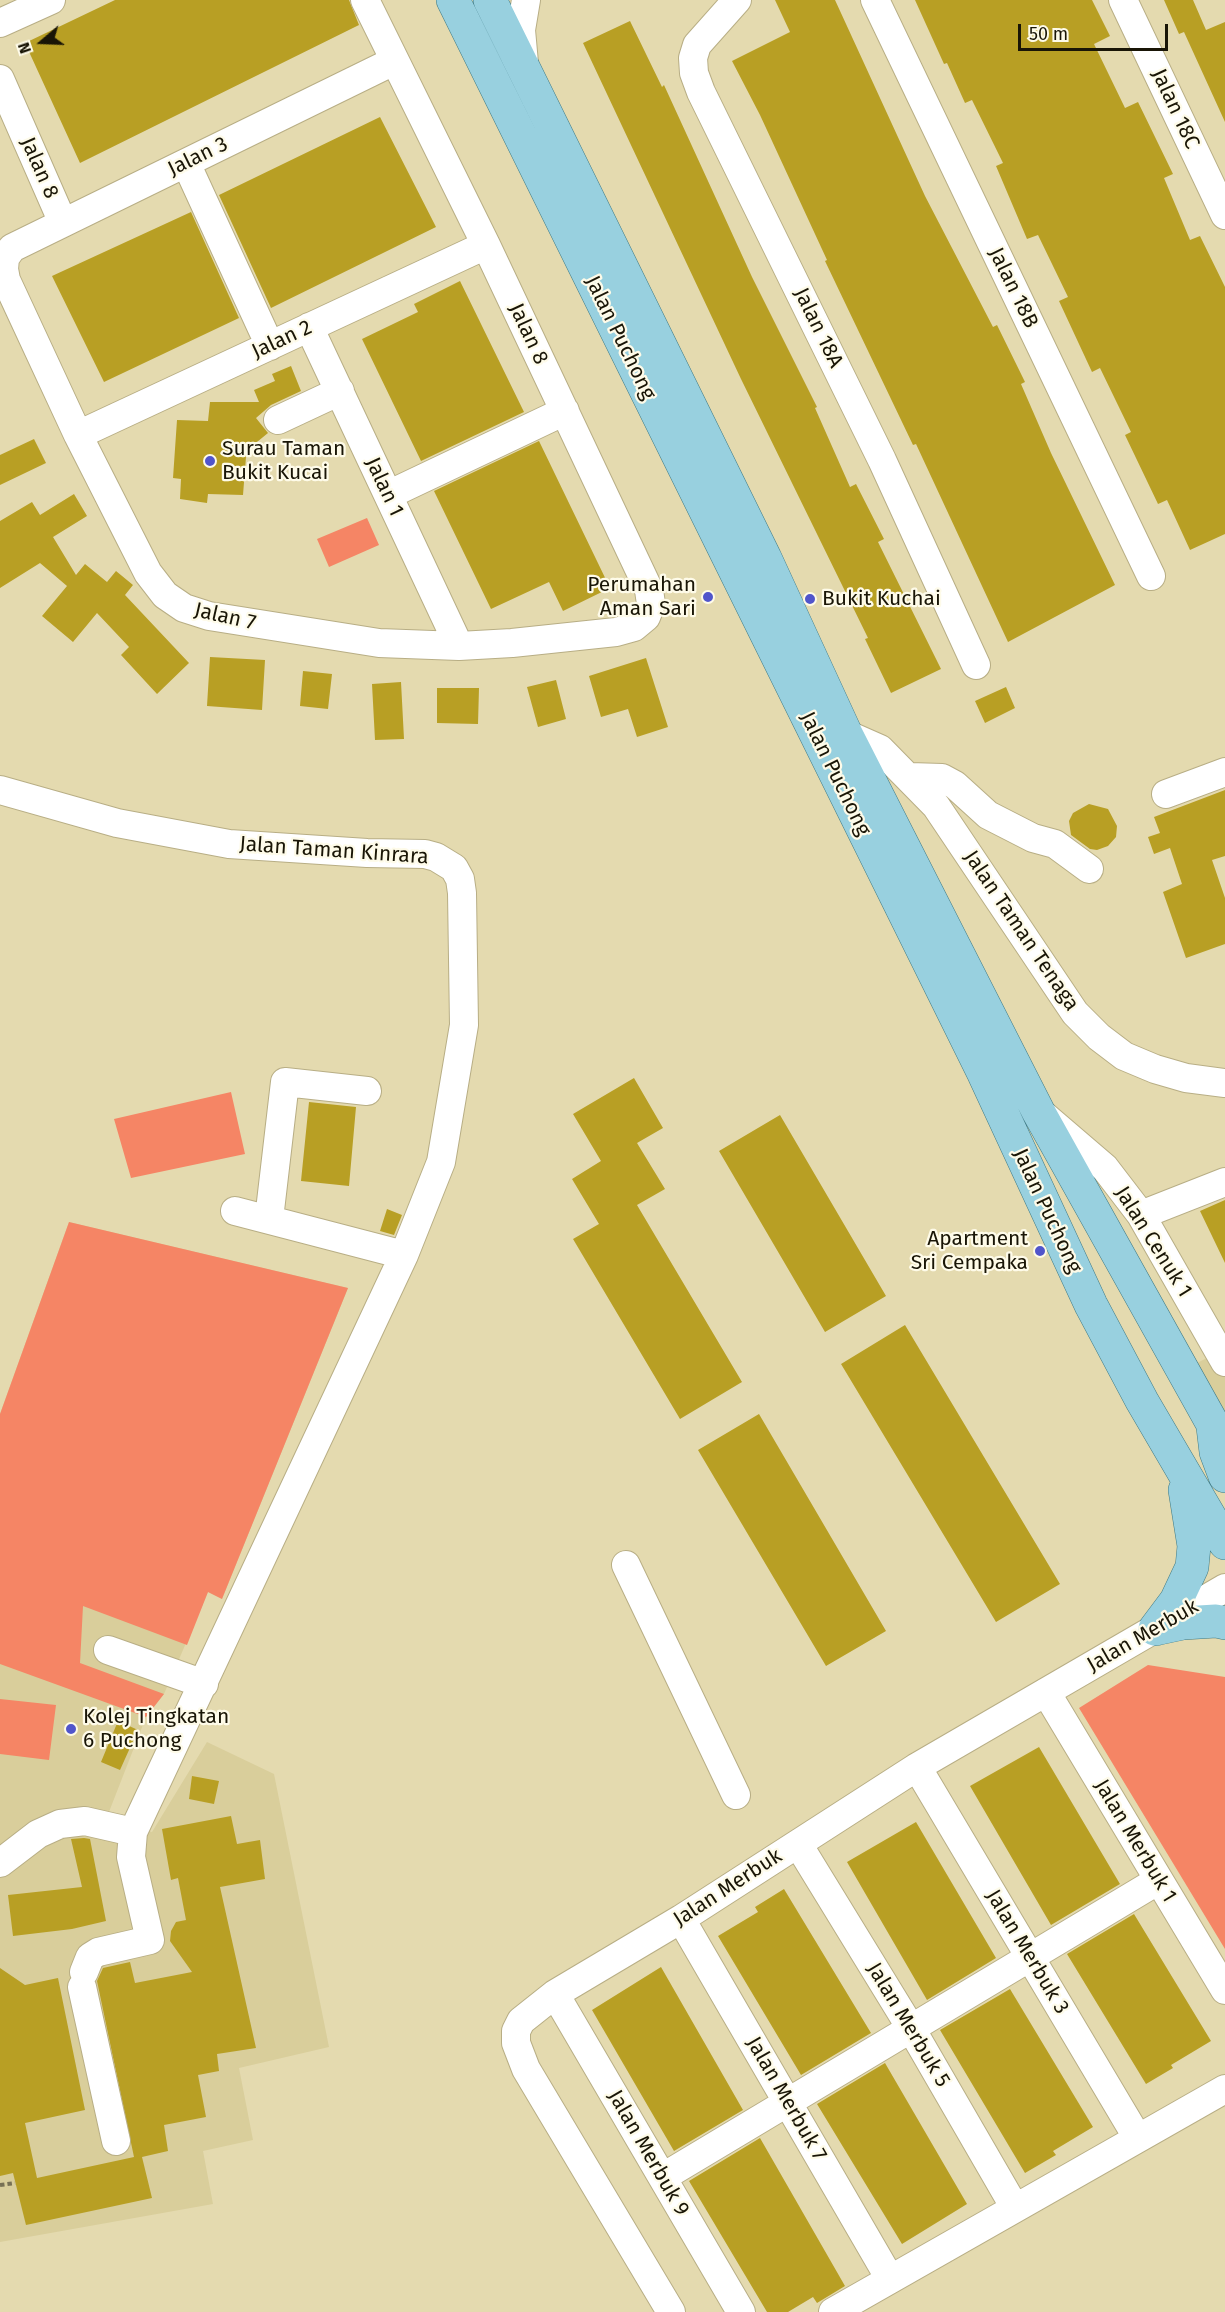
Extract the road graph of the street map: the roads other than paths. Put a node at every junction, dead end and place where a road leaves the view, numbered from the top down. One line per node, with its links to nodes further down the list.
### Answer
1 (51, 0): 9 (street)
2 (365, 0): 10 (street, Jalan 8)
3 (453, 0): 45 (main road, Jalan Puchong)
4 (490, 0): 11 (main road, Jalan Puchong)
5 (526, 0): 11 (street)
6 (737, 0): 28 (street, Jalan 18A)
7 (874, 0): 25 (street, Jalan 18B)
8 (1124, 1): 14 (street, Jalan 18C)
9 (0, 23)
10 (394, 61): 13 (street, Jalan 3); 16 (street, Jalan 8)
11 (525, 69): 29 (main road, Jalan Puchong)
12 (0, 79): 15 (street, Jalan 8)
13 (186, 163): 15 (street, Jalan 3); 19 (street)
14 (1225, 215)
15 (63, 223): 17 (street, Jalan 3)
16 (486, 245): 18 (street, Jalan 2); 21 (street, Jalan 8)
17 (6, 258): 23 (street, Jalan 7)
18 (309, 327): 19 (street, Jalan 2); 20 (street, Jalan 1)
19 (270, 346): 23 (street, Jalan 2)
20 (340, 391): 22 (street); 24 (street, Jalan 1)
21 (565, 411): 24 (street); 26 (street, Jalan 8)
22 (278, 420)
23 (78, 435): 27 (street, Jalan 7)
24 (388, 495): 27 (street, Jalan 1)
25 (1151, 576)
26 (591, 635): 27 (street, Jalan 7)
27 (459, 646)
28 (976, 665)
29 (846, 734): 31 (street, Jalan Taman Tenaga); 37 (main road, Jalan Puchong)
30 (1225, 772): 33 (street)
31 (910, 777): 34 (street); 35 (street, Jalan Taman Tenaga)
32 (0, 790): 42 (street, Jalan Taman Kinrara)
33 (1166, 794)
34 (1089, 869)
35 (1225, 1083)
36 (367, 1091): 41 (street)
37 (1038, 1111): 40 (street, Jalan Cenuk 1); 44 (main road, Jalan Puchong)
38 (1225, 1182): 40 (street)
39 (235, 1211): 41 (street)
40 (1141, 1215): 43 (street, Jalan Cenuk 1)
41 (270, 1219): 42 (street)
42 (404, 1255): 53 (street, Jalan Taman Kinrara)
43 (1221, 1347)
44 (1219, 1436): 46 (main road, Jalan Puchong)
45 (1181, 1471): 47 (main road, Jalan Puchong); 51 (main road)
46 (1225, 1476)
47 (1225, 1543)
48 (626, 1566): 56 (street)
49 (1225, 1588): 51 (street, Jalan Merbuk)
50 (1225, 1623): 51 (main road)
51 (1155, 1629): 54 (street, Jalan Merbuk)
52 (108, 1650): 53 (street)
53 (204, 1684): 57 (street, Jalan Taman Kinrara)
54 (1046, 1692): 55 (street, Jalan Merbuk); 60 (street, Jalan Merbuk 1)
55 (917, 1767): 58 (street, Jalan Merbuk); 62 (street, Jalan Merbuk 3)
56 (736, 1795)
57 (133, 1832): 59 (street); 69 (street)
58 (798, 1844): 61 (street, Jalan Merbuk); 65 (street, Jalan Merbuk 5)
59 (0, 1863)
60 (1159, 1880): 62 (street); 63 (street, Jalan Merbuk 1)
61 (681, 1919): 64 (street, Jalan Merbuk); 67 (street, Jalan Merbuk 7)
62 (1030, 1957): 65 (street); 68 (street, Jalan Merbuk 3)
63 (1225, 1990)
64 (555, 1994): 70 (street, Jalan Merbuk 9); 73 (street, Jalan Merbuk)
65 (912, 2030): 67 (street); 71 (street, Jalan Merbuk 5)
66 (1225, 2089): 68 (street)
67 (788, 2102): 70 (street); 72 (street, Jalan Merbuk 7)
68 (1137, 2137): 71 (street)
69 (116, 2141)
70 (663, 2177): 74 (street, Jalan Merbuk 9)
71 (1015, 2208): 72 (street)
72 (890, 2279): 75 (street)
73 (671, 2312)
74 (741, 2312)
75 (833, 2312)

